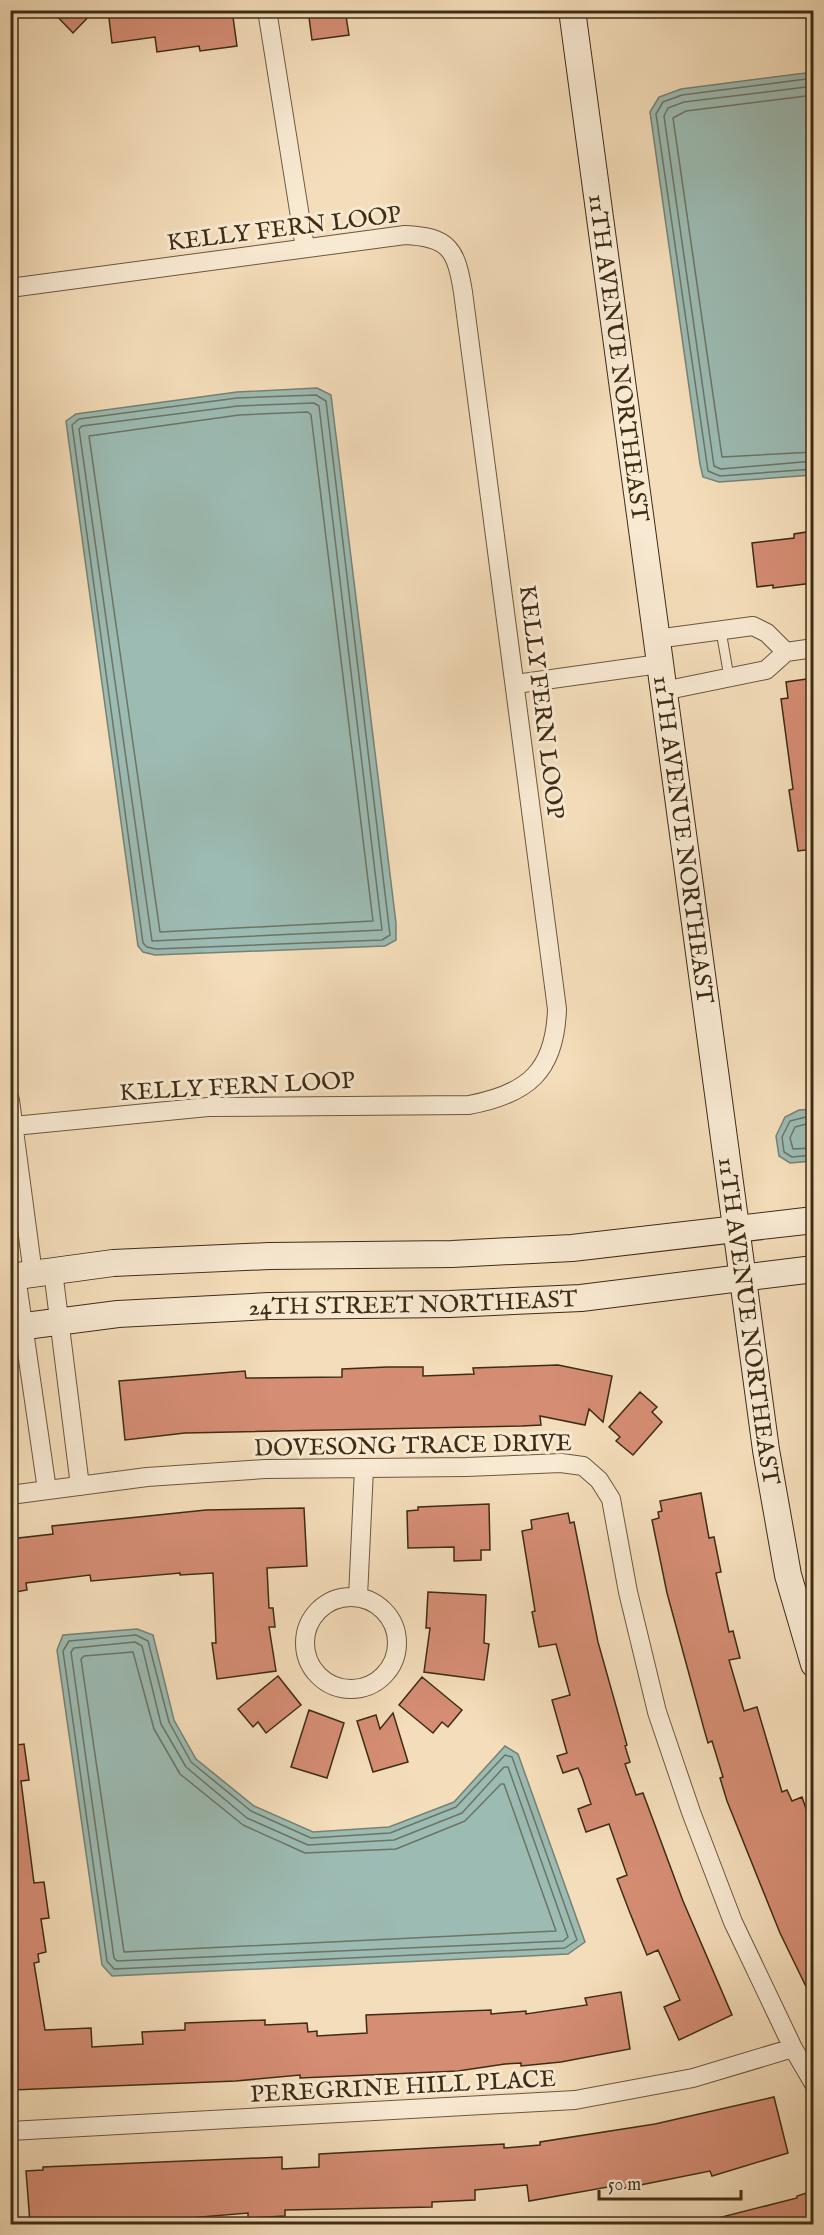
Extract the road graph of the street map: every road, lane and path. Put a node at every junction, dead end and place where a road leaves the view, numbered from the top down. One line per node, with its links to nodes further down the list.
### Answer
1 (267, 10): 3 (street)
2 (572, 10): 7 (street, 11TH AVENUE NORTHEAST)
3 (305, 248): 4 (street, KELLY FERN LOOP); 10 (street, KELLY FERN LOOP)
4 (10, 288)
5 (721, 631): 7 (street); 8 (street); 9 (lane)
6 (813, 648): 8 (street)
7 (658, 652): 10 (street); 11 (street, 11TH AVENUE NORTHEAST)
8 (786, 652): 9 (street)
9 (729, 677): 11 (street)
10 (516, 684): 13 (street, KELLY FERN LOOP)
11 (663, 692): 15 (street, 11TH AVENUE NORTHEAST)
12 (10, 1100): 13 (street)
13 (14, 1126): 17 (street)
14 (813, 1220): 15 (street, 24TH STREET NORTHEAST)
15 (735, 1229): 17 (street, 24TH STREET NORTHEAST); 18 (street, 11TH AVENUE NORTHEAST)
16 (813, 1269): 18 (street, 24TH STREET NORTHEAST)
17 (28, 1275): 19 (street); 20 (street)
18 (742, 1277): 19 (street, 24TH STREET NORTHEAST); 26 (street, 11TH AVENUE NORTHEAST)
19 (59, 1321): 20 (street, 24TH STREET NORTHEAST); 22 (street)
20 (17, 1327): 23 (street)
21 (364, 1469): 22 (street, DOVESONG TRACE DRIVE); 25 (street); 27 (street, DOVESONG TRACE DRIVE)
22 (80, 1486): 23 (street, DOVESONG TRACE DRIVE)
23 (47, 1490): 24 (street, DOVESONG TRACE DRIVE)
24 (10, 1495)
25 (358, 1597): 25 (street)
26 (813, 1664)
27 (793, 2048): 28 (street, DOVESONG TRACE DRIVE); 29 (street, PEREGRINE HILL PLACE)
28 (813, 2084)
29 (10, 2131)

